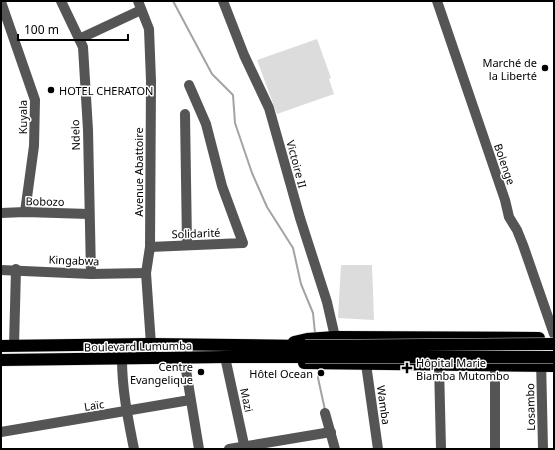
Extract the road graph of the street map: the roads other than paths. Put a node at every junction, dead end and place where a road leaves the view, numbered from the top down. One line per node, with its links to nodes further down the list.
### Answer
1 (60, 1): 6 (street, Ndelo)
2 (223, 1): 19 (street, Victoire II)
3 (437, 1): 18 (street, Bolenge)
4 (1, 2): 9 (street, Kuyala)
5 (140, 6): 6 (street); 13 (street, Avenue Abattoire)
6 (79, 39): 11 (street, Ndelo)
7 (189, 85): 12 (street, Solidarité)
8 (185, 114): 12 (street)
9 (25, 212): 10 (street, Bobozo); 11 (street, Bobozo)
10 (1, 213)
11 (89, 214): 17 (street, Ndelo)
12 (187, 244): 13 (street, Solidarité)
13 (150, 247): 16 (street, Avenue Abattoire)
14 (16, 269): 15 (street, Kingabwa); 17 (street, Kingabwa); 25 (street)
15 (1, 270)
16 (146, 273): 17 (street, Kingabwa); 22 (street, Avenue Abattoire)
17 (91, 274)
18 (554, 334)
19 (335, 337): 20 (highway); 27 (highway)
20 (539, 338): 21 (highway); 37 (street, Losambo)
21 (554, 339)
22 (150, 344): 25 (highway, Boulevard Lumumba); 26 (highway, Boulevard Lumumba); 32 (street, Avenue Abattoire)
23 (554, 344): 27 (highway, bridge)
24 (1, 346): 25 (highway, Boulevard Lumumba)
25 (14, 346)
26 (275, 351): 27 (highway); 27 (highway); 28 (highway, Boulevard Lumumba)
27 (310, 353): 29 (highway, bridge); 34 (highway)
28 (225, 357): 30 (highway, Boulevard Lumumba); 44 (street, Mazi)
29 (554, 357)
30 (184, 358): 32 (highway, Boulevard Lumumba); 39 (street)
31 (122, 359): 32 (highway, Boulevard Lumumba); 33 (highway, Boulevard Lumumba); 40 (street)
32 (152, 359)
33 (1, 360)
34 (366, 364): 35 (highway); 49 (street, Wamba)
35 (439, 365): 36 (highway); 50 (street)
36 (495, 365): 37 (highway); 51 (street)
37 (541, 366): 38 (highway); 52 (street, Losambo)
38 (554, 366)
39 (190, 400): 40 (street, Laïc); 46 (street)
40 (126, 412): 42 (street, Laïc); 45 (street)
41 (325, 413): 43 (street)
42 (1, 432)
43 (331, 432): 44 (street); 48 (street)
44 (245, 448): 47 (street)
45 (134, 449)
46 (199, 449)
47 (229, 449)
48 (335, 449)
49 (378, 449)
50 (441, 449)
51 (495, 449)
52 (543, 449)

